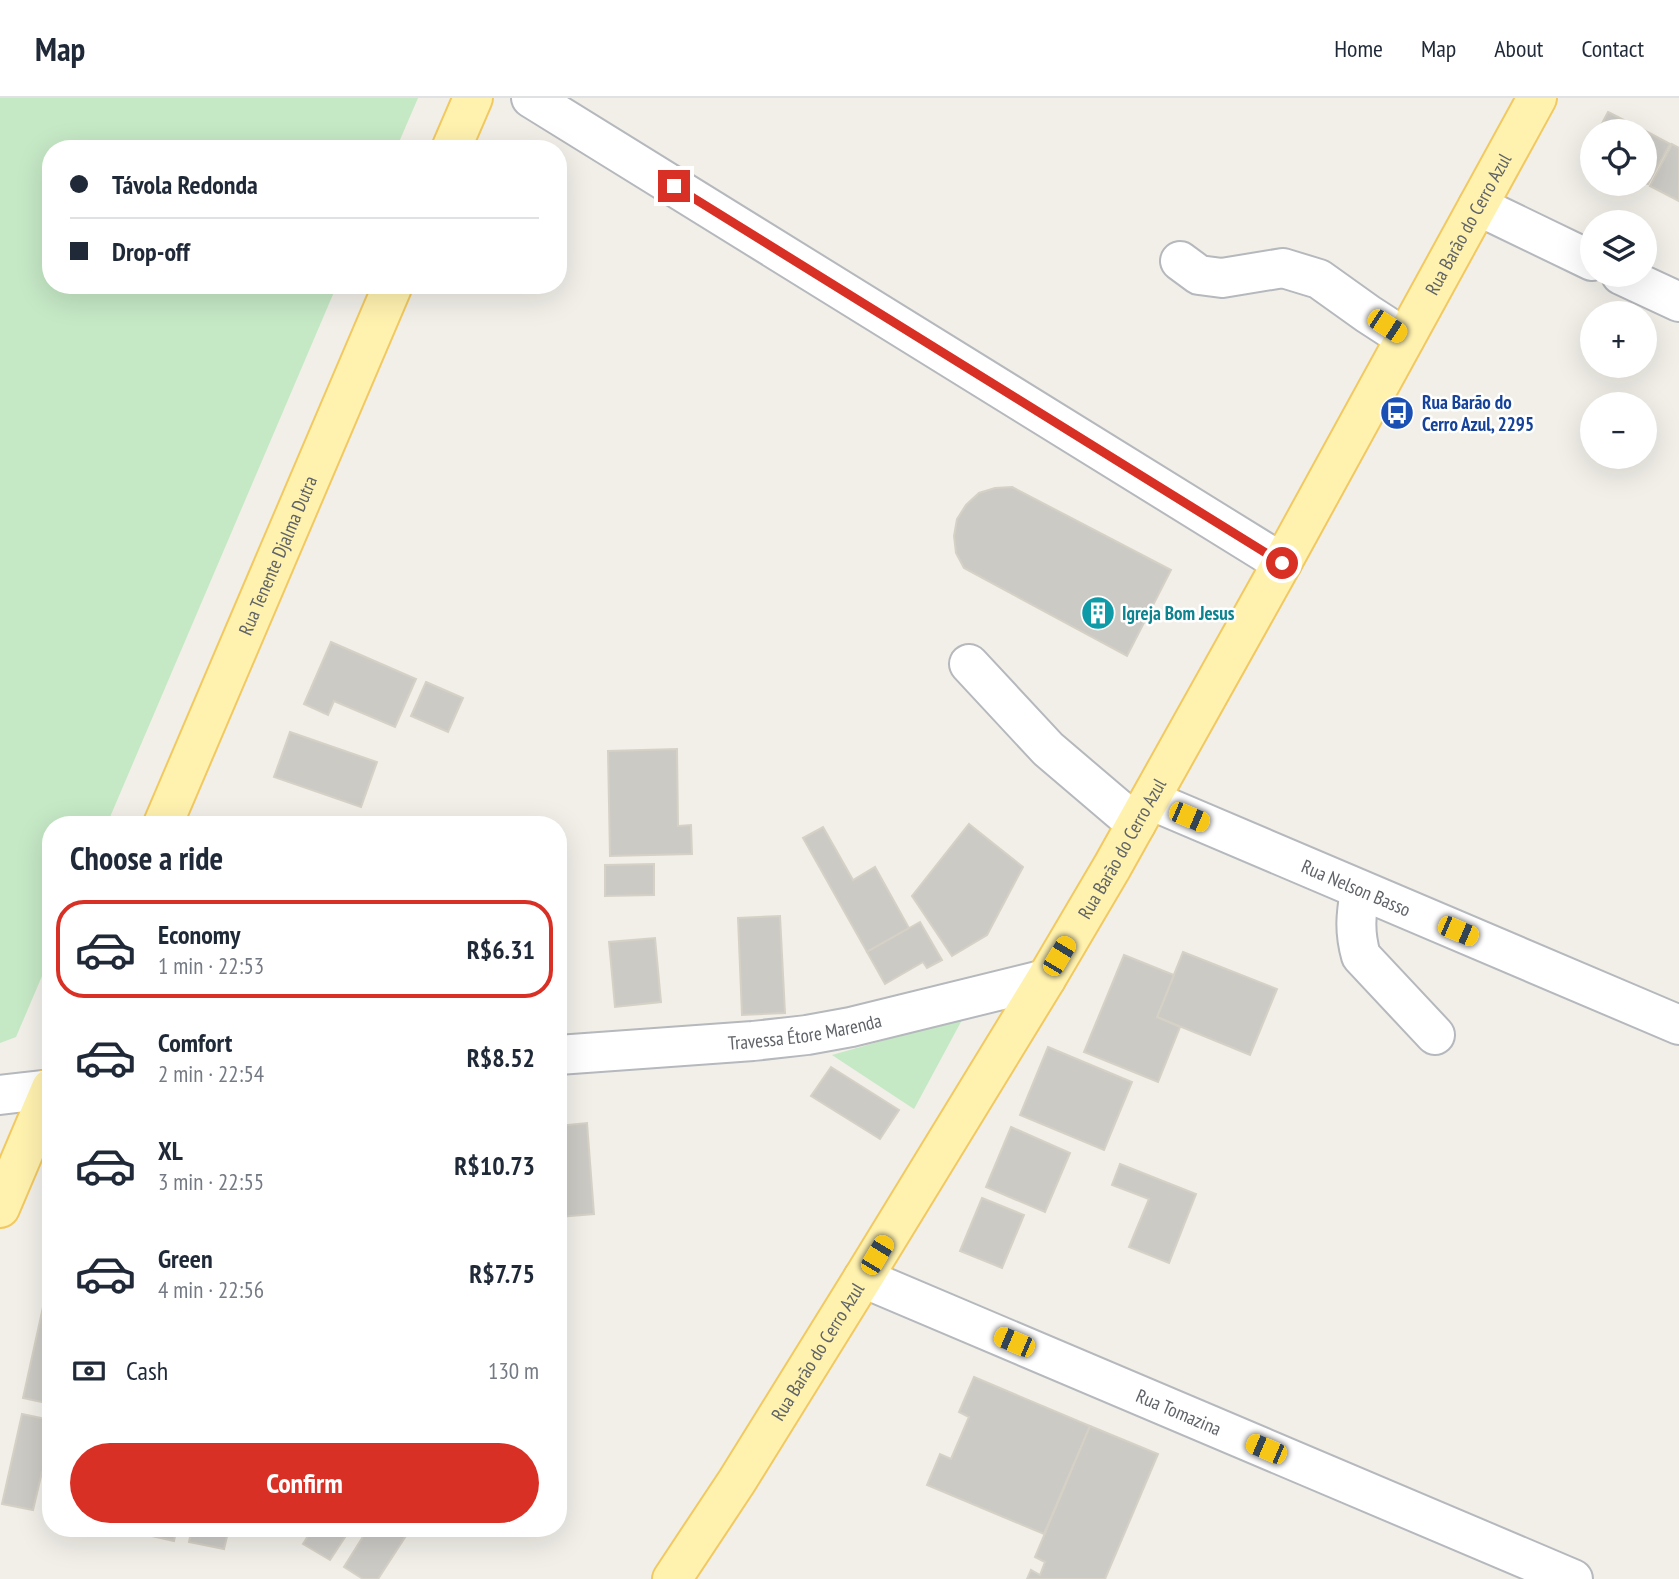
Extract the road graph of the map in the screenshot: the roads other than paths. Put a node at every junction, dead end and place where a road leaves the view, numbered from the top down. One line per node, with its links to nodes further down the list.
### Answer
1 (473, 98): 4 (main road)
2 (531, 98): 12 (street)
3 (1537, 98): 5 (main road, Rua Barão do Cerro Azul)
4 (455, 140)
5 (1478, 206): 6 (street); 11 (main road, Rua Barão do Cerro Azul)
6 (1580, 255)
7 (1180, 261): 11 (street)
8 (1647, 287): 10 (street)
9 (389, 294): 15 (main road, Rua Tenente Djalma Dutra)
10 (1679, 302)
11 (1405, 338): 12 (main road, Rua Barão do Cerro Azul)
12 (1282, 563): 14 (main road, Rua Barão do Cerro Azul)
13 (969, 664): 14 (street, Rua Nelson Basso)
14 (1143, 812): 16 (street, Rua Nelson Basso); 17 (main road, Rua Barão do Cerro Azul)
15 (166, 816)
16 (1360, 890): 18 (street, Rua Nelson Basso); 19 (street)
17 (1046, 979): 20 (street, Travessa Étore Marenda); 25 (main road, Rua Barão do Cerro Azul)
18 (1679, 1025)
19 (1435, 1035)
20 (567, 1054)
21 (42, 1090): 22 (street)
22 (0, 1095)
23 (42, 1110): 24 (main road)
24 (0, 1208)
25 (863, 1278): 26 (main road, Rua Barão do Cerro Azul); 27 (street, Rua Tomazina)
26 (672, 1579)
27 (1573, 1579)

